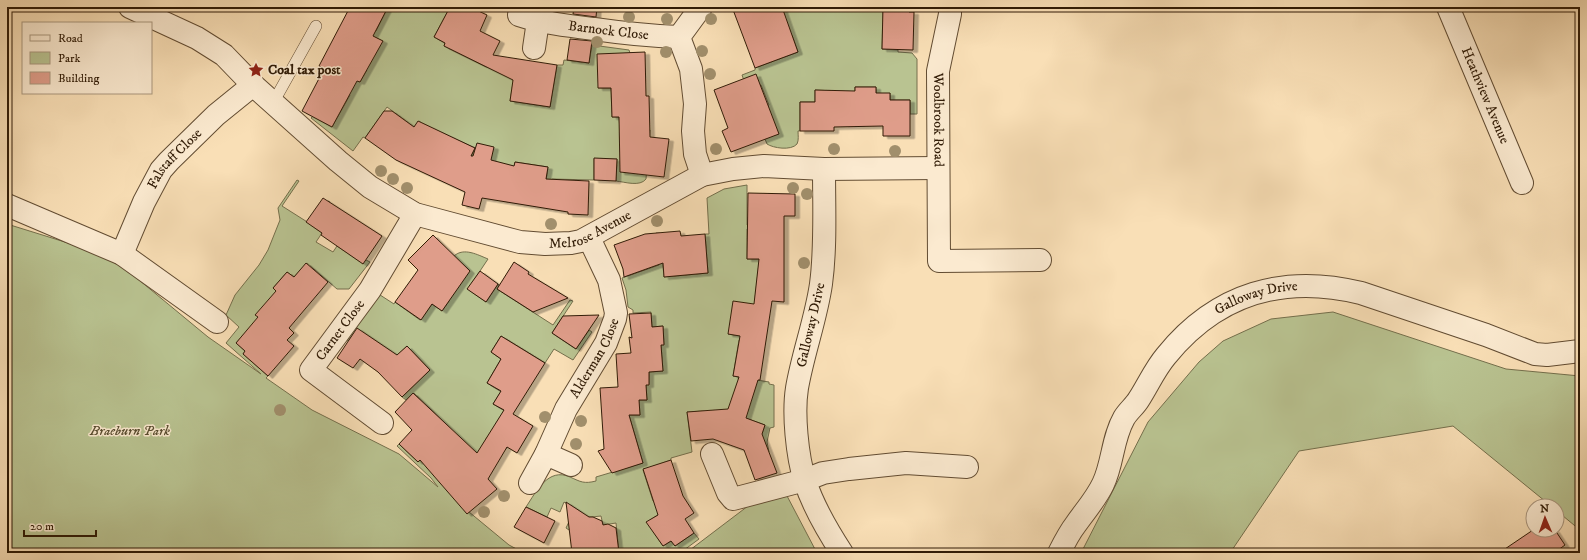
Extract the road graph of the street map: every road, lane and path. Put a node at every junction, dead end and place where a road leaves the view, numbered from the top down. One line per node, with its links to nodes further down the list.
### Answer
1 (130, 7): 8 (street, Melrose Avenue)
2 (701, 7): 6 (street)
3 (950, 7): 10 (street, Woolbrook Road)
4 (1448, 7): 13 (street, Heathview Avenue)
5 (316, 26): 9 (lane)
6 (679, 37): 7 (street, Barnock Close); 12 (street)
7 (534, 48)
8 (253, 85): 9 (street, Melrose Avenue); 17 (street, Falstaff Close)
9 (273, 103): 15 (street, Melrose Avenue)
10 (938, 168): 11 (street, Melrose Avenue); 18 (street, Woolbrook Road)
11 (824, 169): 12 (street, Melrose Avenue); 26 (street, Galloway Drive)
12 (702, 175): 16 (street, Melrose Avenue)
13 (1522, 183)
14 (7, 205): 17 (street)
15 (415, 214): 16 (street, Melrose Avenue); 21 (street, Carnet Close)
16 (589, 238): 22 (street, Alderman Close)
17 (122, 254): 19 (street)
18 (1040, 260)
19 (217, 322)
20 (1580, 351): 29 (street, Galloway Drive)
21 (382, 423)
22 (546, 454): 24 (street); 27 (street, Alderman Close)
23 (712, 454): 26 (street)
24 (571, 465)
25 (966, 467): 26 (street)
26 (805, 480): 28 (street, Galloway Drive)
27 (530, 483)
28 (842, 553)
29 (1059, 553)

